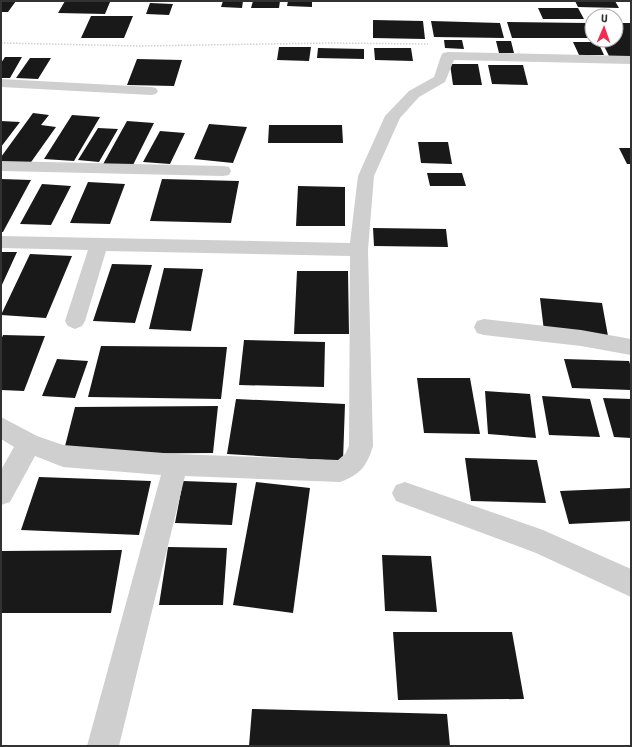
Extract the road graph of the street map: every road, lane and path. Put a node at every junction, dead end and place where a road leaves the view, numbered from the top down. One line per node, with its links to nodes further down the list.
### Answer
1 (1, 43): 2 (path)
2 (448, 56): 3 (street); 10 (street)
3 (631, 60)
4 (1, 83): 5 (street)
5 (151, 91)
6 (1, 166): 7 (street)
7 (223, 171)
8 (1, 242): 9 (street)
9 (99, 244): 10 (street); 11 (street)
10 (359, 250): 16 (street)
11 (75, 321)
12 (484, 326): 13 (street)
13 (631, 347)
14 (1, 427): 15 (street)
15 (29, 443): 16 (street); 18 (street)
16 (176, 465): 20 (street)
17 (405, 493): 19 (street)
18 (1, 494)
19 (631, 583)
20 (103, 746)

